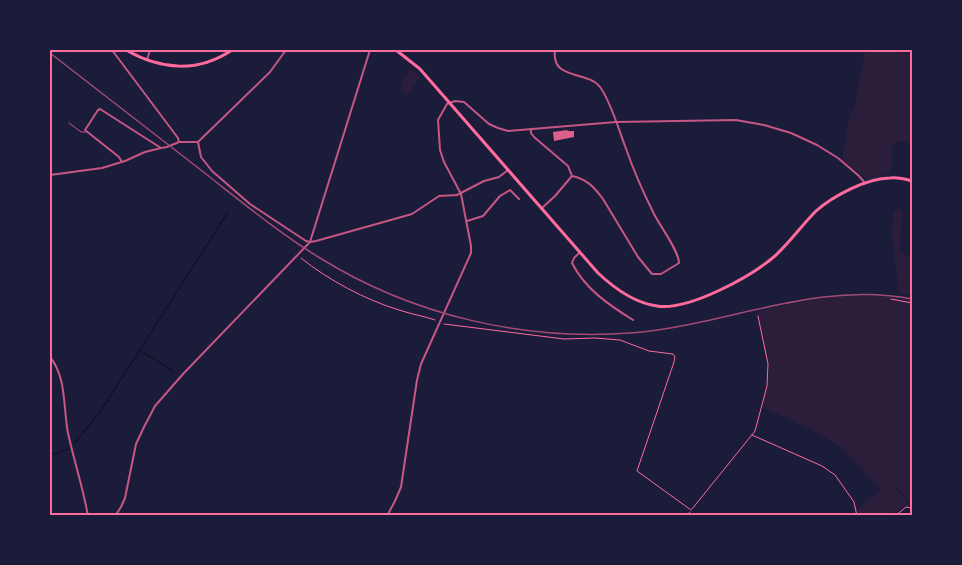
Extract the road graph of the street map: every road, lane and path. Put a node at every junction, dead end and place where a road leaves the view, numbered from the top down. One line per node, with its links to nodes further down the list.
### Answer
1 (112, 50): 15 (street)
2 (126, 50): 9 (main road)
3 (150, 50): 9 (street)
4 (232, 50): 9 (main road)
5 (286, 50): 16 (street)
6 (370, 50): 28 (street)
7 (396, 50): 10 (main road)
8 (555, 50): 11 (street)
9 (147, 60)
10 (449, 103): 13 (street); 19 (main road); 24 (street)
11 (616, 122): 13 (street); 21 (street); 23 (street)
12 (69, 123): 14 (lane)
13 (531, 130): 21 (street)
14 (86, 132): 17 (street); 18 (street)
15 (179, 142): 16 (street); 17 (street)
16 (198, 142): 28 (street)
17 (160, 148): 18 (street)
18 (122, 162): 20 (street)
19 (508, 170): 24 (street); 26 (main road)
20 (50, 175)
21 (572, 176): 26 (street)
22 (912, 181): 23 (main road)
23 (865, 183): 29 (main road)
24 (461, 194): 27 (street); 28 (street)
25 (519, 199): 27 (street)
26 (542, 209): 29 (main road)
27 (467, 221): 35 (street)
28 (310, 242): 30 (street)
29 (580, 252): 34 (street)
30 (297, 255): 35 (path); 41 (street)
31 (891, 299): 32 (path)
32 (912, 303)
33 (758, 316): 37 (path)
34 (633, 320)
35 (440, 322): 39 (path); 42 (street)
36 (50, 357): 40 (street)
37 (752, 435): 39 (path); 44 (path)
38 (912, 508): 45 (path)
39 (691, 510): 43 (path)
40 (88, 516)
41 (115, 516)
42 (387, 516)
43 (687, 516)
44 (857, 516)
45 (895, 516)

